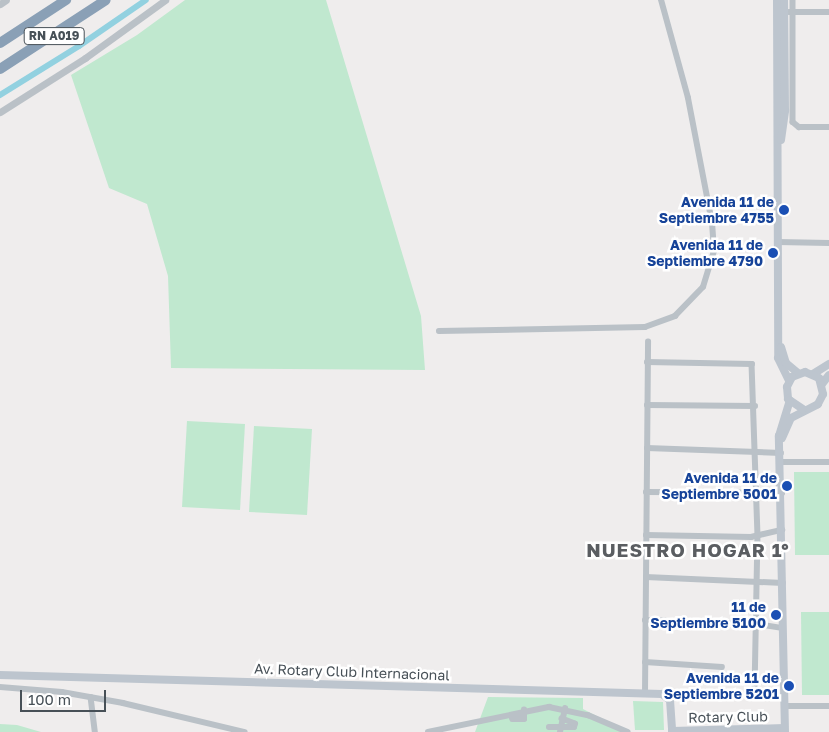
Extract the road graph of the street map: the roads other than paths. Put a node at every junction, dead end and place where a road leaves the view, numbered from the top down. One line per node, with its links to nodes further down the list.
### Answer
1 (6, 0): 9 (street)
2 (66, 0): 12 (highway, RN A019)
3 (106, 0): 13 (highway, RN A019)
4 (165, 0): 14 (street)
5 (661, 0): 19 (street)
6 (777, 0): 10 (main road)
7 (784, 0): 10 (main road)
8 (792, 0): 10 (street)
9 (0, 4)
10 (784, 12): 11 (street); 15 (street); 16 (main road); 16 (main road)
11 (829, 12)
12 (0, 43)
13 (0, 69)
14 (0, 112)
15 (829, 127)
16 (778, 156): 17 (main road)
17 (778, 242): 18 (street); 20 (main road)
18 (829, 243)
19 (440, 332)
20 (779, 338): 24 (main road); 27 (main road)
21 (648, 342): 22 (street)
22 (647, 362): 30 (street); 31 (street)
23 (829, 364): 25 (main road)
24 (798, 373): 25 (main road); 27 (main road)
25 (813, 374): 28 (main road)
26 (829, 375): 28 (main road)
27 (789, 381): 29 (main road)
28 (822, 384): 32 (main road)
29 (790, 401): 32 (main road); 33 (main road)
30 (647, 405): 31 (street); 34 (street)
31 (754, 406): 35 (street)
32 (804, 409): 33 (main road)
33 (781, 442): 36 (main road)
34 (647, 448): 35 (street); 39 (street)
35 (756, 452): 36 (street); 41 (street)
36 (781, 453): 37 (main road)
37 (781, 462): 38 (street); 40 (main road)
38 (829, 462)
39 (646, 492): 41 (street); 43 (street)
40 (782, 493): 41 (street); 42 (main road)
41 (756, 494): 44 (street)
42 (782, 530): 44 (street); 47 (main road)
43 (646, 535): 44 (street); 45 (street)
44 (758, 535): 46 (street)
45 (646, 577): 46 (street); 48 (street)
46 (757, 581): 47 (street); 49 (street)
47 (783, 583): 50 (main road)
48 (645, 620): 49 (street); 51 (street)
49 (758, 624): 50 (street); 55 (street)
50 (784, 628): 58 (main road)
51 (645, 662): 52 (street); 56 (street)
52 (722, 667)
53 (0, 675): 56 (main road, Av. Rotary Club Internacional)
54 (0, 687): 57 (street)
55 (755, 689)
56 (645, 693): 65 (main road, Av. Rotary Club Internacional)
57 (91, 697): 66 (street); 67 (street)
58 (784, 706): 59 (street); 64 (main road)
59 (829, 706)
60 (565, 709): 61 (street); 68 (street); 69 (street)
61 (562, 719): 63 (street); 63 (street)
62 (550, 727): 63 (street)
63 (560, 729)
64 (784, 730): 65 (main road, Rotary Club)
65 (672, 731)
66 (95, 732)
67 (245, 732)
68 (428, 732)
69 (628, 732)

